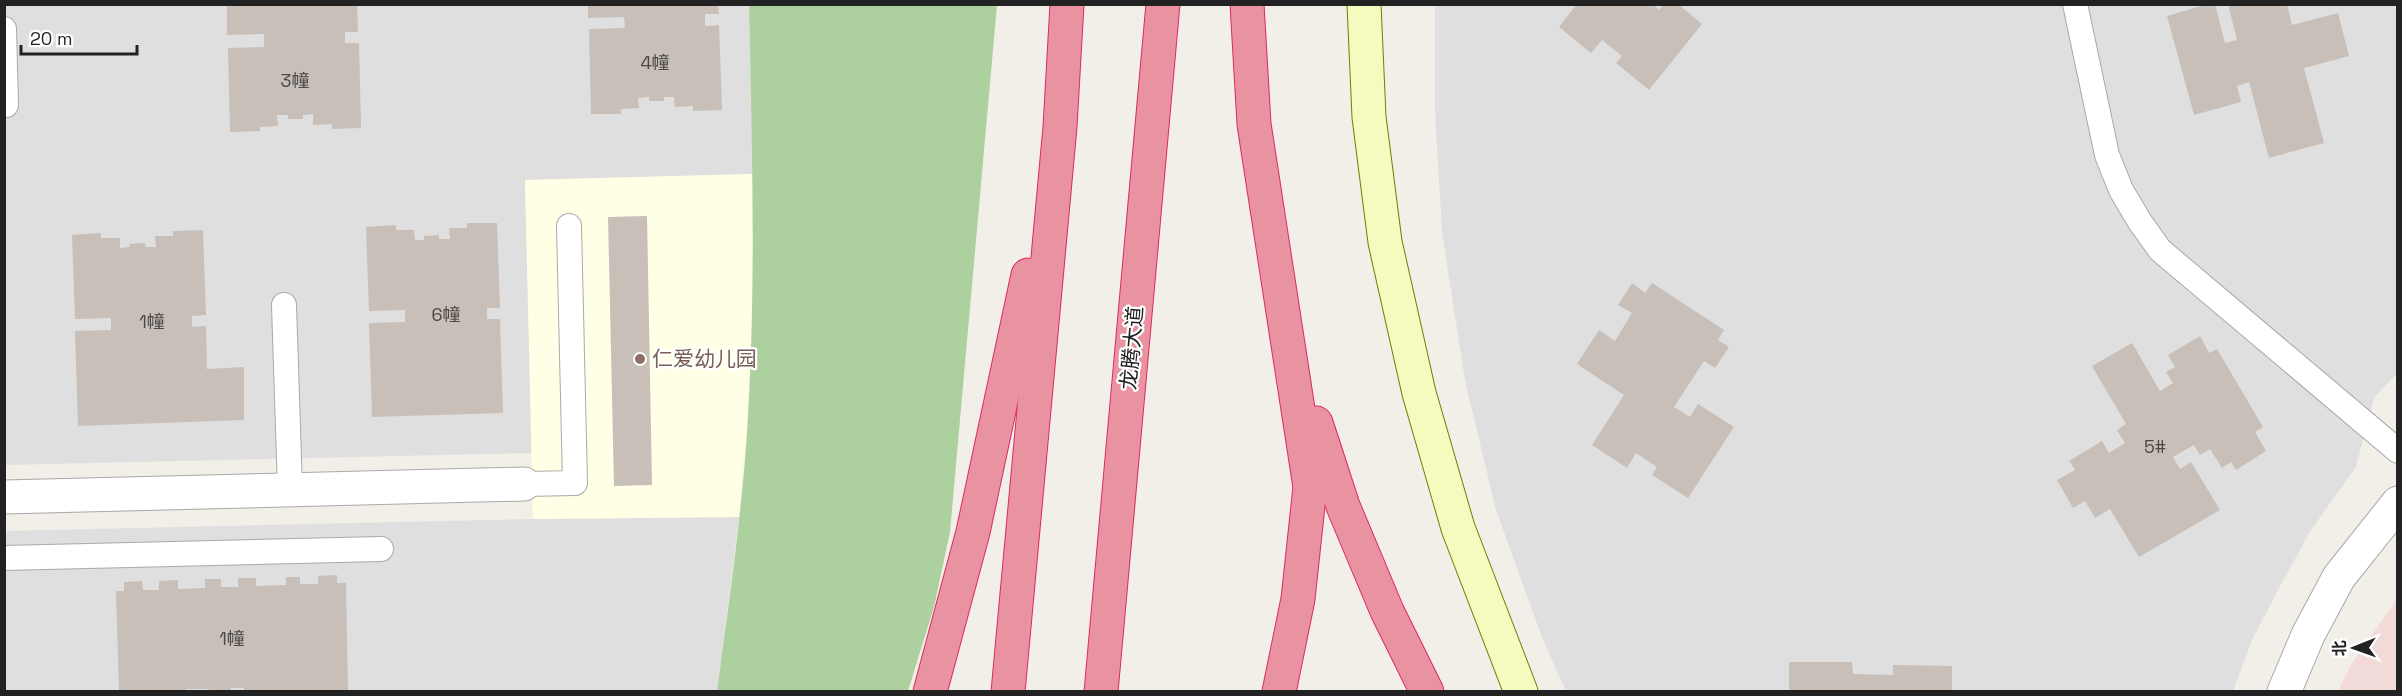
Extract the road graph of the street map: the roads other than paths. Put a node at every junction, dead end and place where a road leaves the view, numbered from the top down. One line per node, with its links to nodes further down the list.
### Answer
1 (1068, 4): 8 (highway)
2 (1163, 4): 21 (highway, 龙腾大道)
3 (1247, 4): 11 (highway)
4 (1364, 4): 24 (main road)
5 (2075, 4): 12 (lane)
6 (4, 28): 7 (lane)
7 (6, 105)
8 (1060, 127): 19 (highway); 20 (highway)
9 (569, 226): 13 (lane)
10 (284, 305): 14 (lane)
11 (1283, 324): 22 (highway); 23 (highway)
12 (2397, 451)
13 (524, 484): 14 (street)
14 (290, 490): 15 (street)
15 (4, 497)
16 (2397, 503): 25 (street)
17 (381, 549): 18 (lane)
18 (4, 558)
19 (930, 692)
20 (1008, 692)
21 (1101, 692)
22 (1279, 692)
23 (1427, 692)
24 (1521, 692)
25 (2284, 692)

